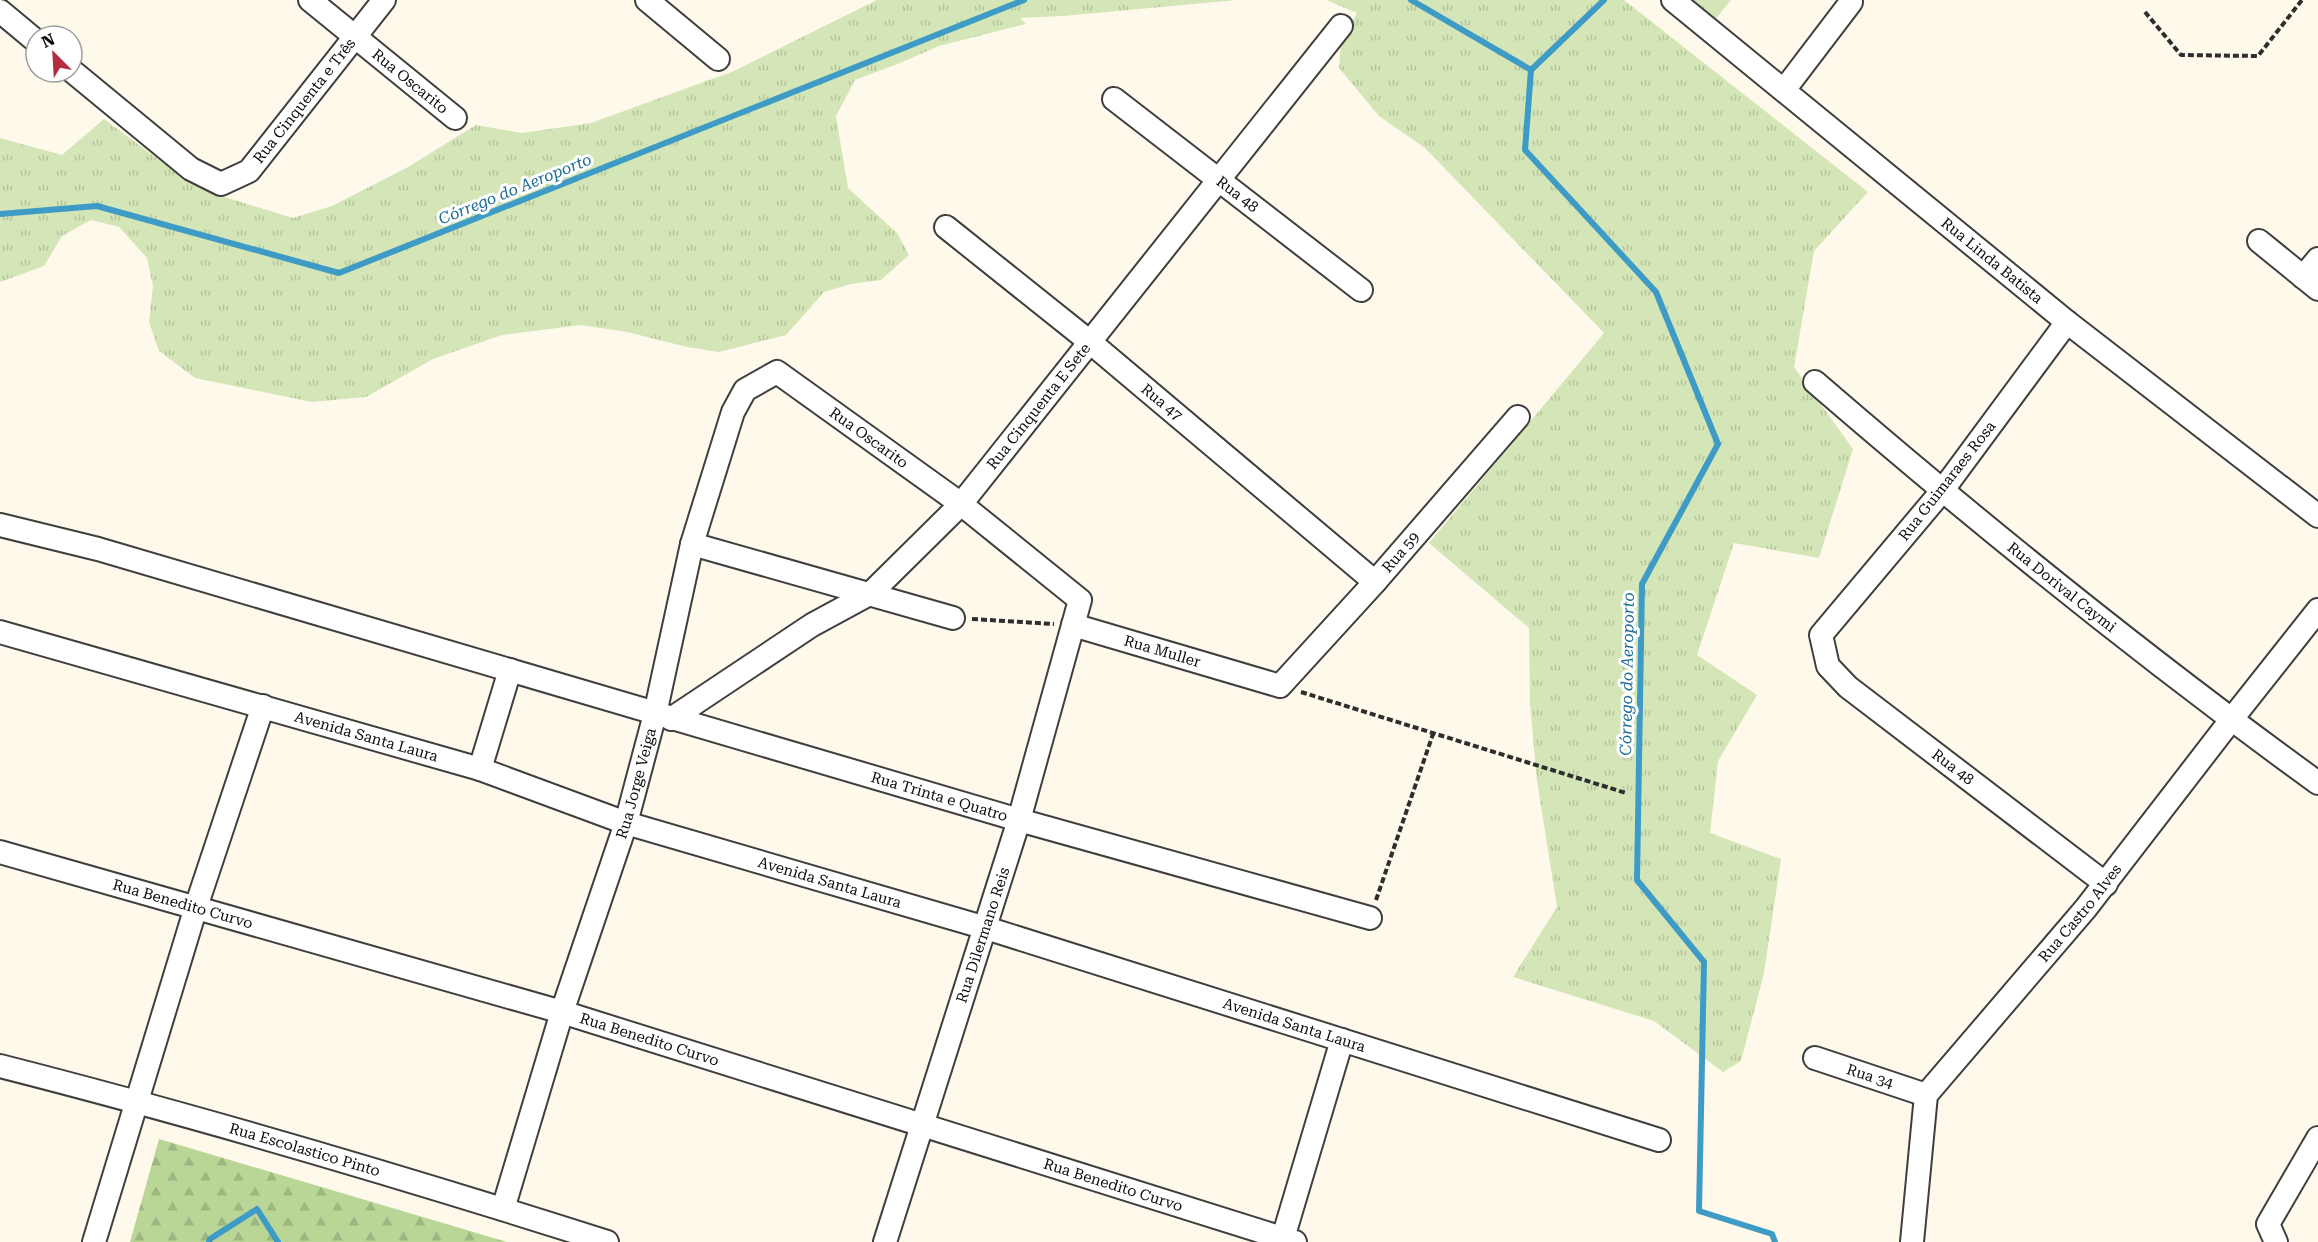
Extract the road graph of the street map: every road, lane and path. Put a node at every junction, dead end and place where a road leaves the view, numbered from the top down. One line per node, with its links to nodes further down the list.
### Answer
1 (310, 0): 11 (street, Rua Oscarito)
2 (384, 0): 11 (street, Rua Cinquenta e Três)
3 (647, 0): 12 (street)
4 (1673, 0): 14 (street, Rua Linda Batista)
5 (2302, 0): 8 (path)
6 (1851, 2): 14 (street)
7 (0, 11): 10 (street)
8 (2145, 12)
9 (1341, 26): 17 (street, Rua Cinquenta E Sete)
10 (24, 31)
11 (355, 38): 13 (street, Rua Cinquenta e Três); 16 (street, Rua Oscarito)
12 (718, 59)
13 (84, 81)
14 (1784, 90): 23 (street, Rua Linda Batista)
15 (1114, 99): 17 (street, Rua 48)
16 (455, 118)
17 (1217, 180): 22 (street, Rua 48); 24 (street, Rua Cinquenta E Sete)
18 (946, 227): 24 (street, Rua 47)
19 (2259, 241): 21 (street)
20 (2318, 259): 21 (street)
21 (2311, 283)
22 (1361, 290)
23 (2067, 322): 28 (street, Rua Guimaraes Rosa); 30 (street, Rua Linda Batista)
24 (1090, 342): 29 (street, Rua Cinquenta E Sete); 33 (street, Rua 47)
25 (777, 372): 29 (street, Rua Oscarito); 32 (street, Rua Jorge Veiga)
26 (1815, 382): 28 (street, Rua Dorival Caymi)
27 (1518, 417): 33 (street, Rua 59)
28 (1942, 491): 39 (street, Rua Guimaraes Rosa); 44 (street, Rua Dorival Caymi)
29 (961, 504): 34 (street, Rua Cinquenta E Sete); 37 (street, Rua Oscarito)
30 (2318, 516)
31 (0, 525): 40 (street, Rua Trinta e Quatro)
32 (692, 544): 34 (street); 43 (street, Rua Jorge Veiga)
33 (1375, 582): 41 (street, Rua 59)
34 (871, 593): 36 (street); 43 (street, Rua Cinquenta E Sete)
35 (2318, 610): 44 (street, Rua Castro Alves)
36 (953, 618): 37 (path)
37 (1073, 625): 41 (street, Rua Muller); 49 (street, Rua Dilermano Reis)
38 (0, 632): 42 (street, Avenida Santa Laura)
39 (1821, 635): 52 (street, Rua 48)
40 (510, 670): 43 (street, Rua Trinta e Quatro); 46 (street)
41 (1280, 686): 45 (path)
42 (263, 706): 46 (street, Avenida Santa Laura); 53 (street)
43 (663, 716): 49 (street, Rua Trinta e Quatro); 50 (street, Rua Jorge Veiga)
44 (2231, 720): 47 (street, Rua Dorival Caymi); 52 (street, Rua Castro Alves)
45 (1433, 734): 48 (path); 54 (path)
46 (480, 769): 50 (street, Avenida Santa Laura)
47 (2318, 783)
48 (1626, 793)
49 (1019, 820): 54 (street, Rua Trinta e Quatro); 55 (street, Rua Dilermano Reis)
50 (626, 823): 55 (street, Avenida Santa Laura); 56 (street, Rua Jorge Veiga)
51 (0, 852): 53 (street, Rua Benedito Curvo)
52 (2106, 884): 60 (street, Rua Castro Alves)
53 (196, 907): 56 (street, Rua Benedito Curvo); 61 (street)
54 (1370, 918)
55 (986, 928): 57 (street, Avenida Santa Laura); 62 (street, Rua Dilermano Reis)
56 (562, 1012): 62 (street, Rua Benedito Curvo); 65 (street, Rua Jorge Veiga)
57 (1341, 1040): 64 (street, Avenida Santa Laura); 66 (street)
58 (1815, 1058): 60 (street, Rua 34)
59 (0, 1066): 61 (street, Rua Escolastico Pinto)
60 (1926, 1095): 70 (street)
61 (136, 1100): 65 (street, Rua Escolastico Pinto); 67 (street)
62 (922, 1125): 66 (street, Rua Benedito Curvo); 69 (street, Rua Dilermano Reis)
63 (2318, 1138): 71 (street)
64 (1659, 1140)
65 (502, 1209): 68 (street, Rua Escolastico Pinto)
66 (1289, 1240)
67 (94, 1242)
68 (607, 1242)
69 (885, 1242)
70 (1912, 1242)
71 (2276, 1242)

